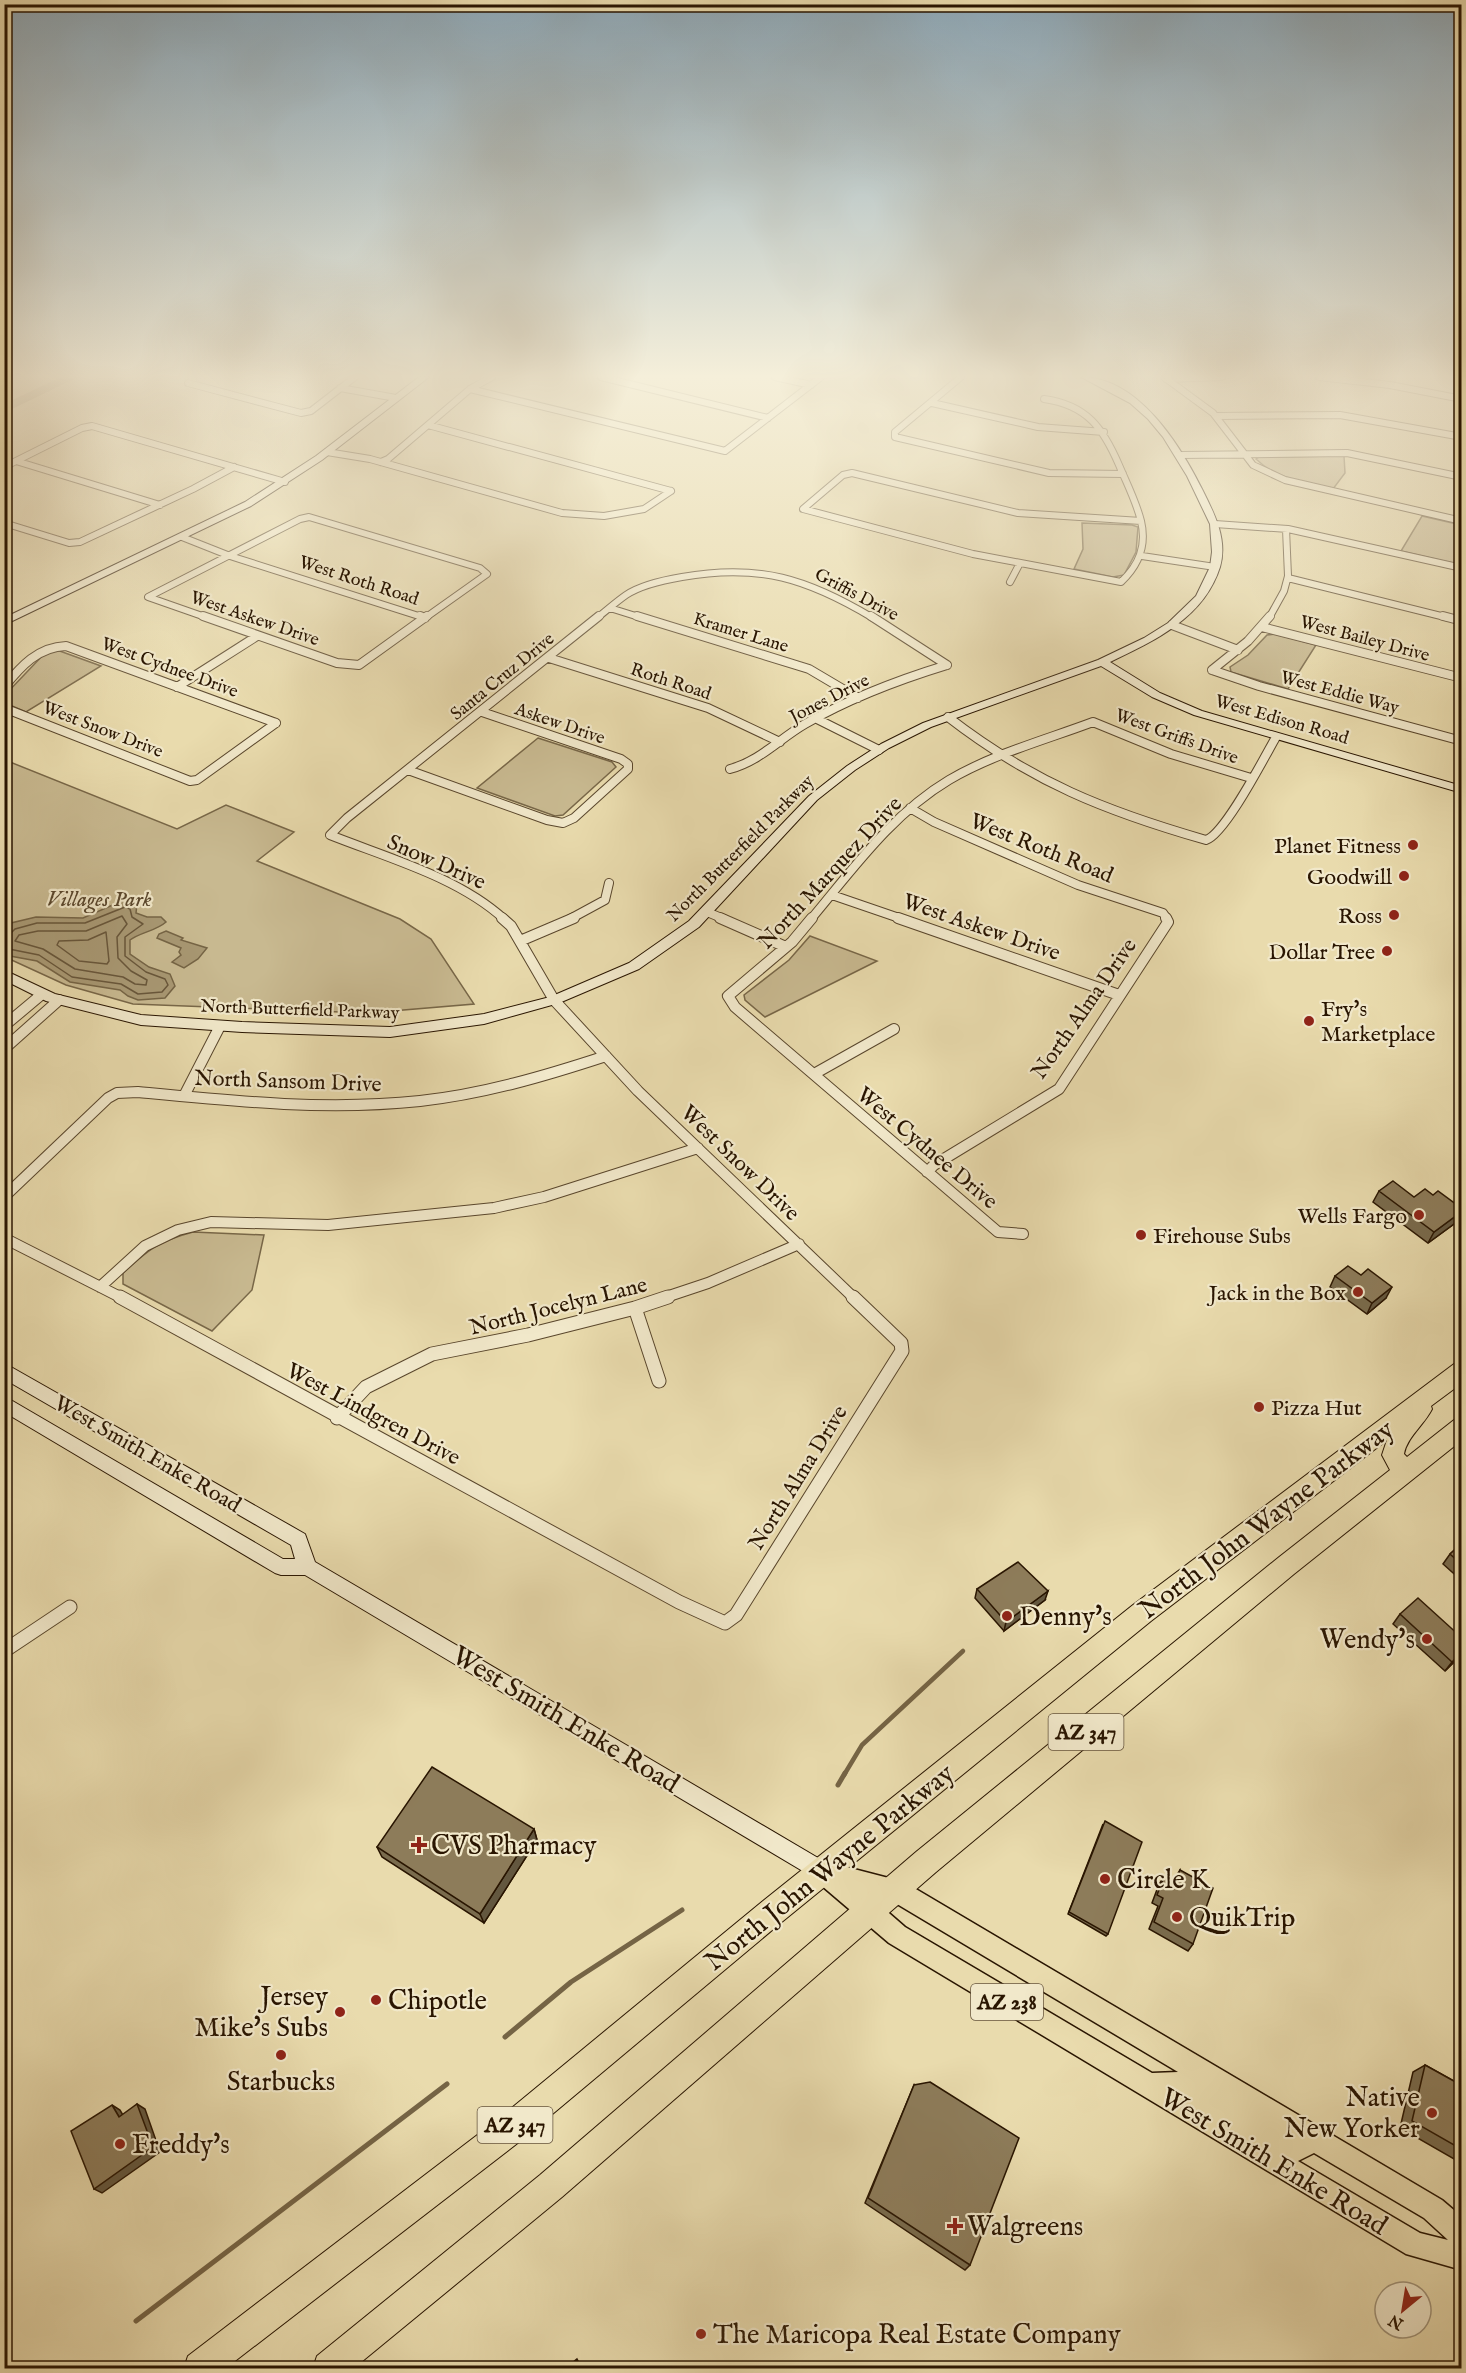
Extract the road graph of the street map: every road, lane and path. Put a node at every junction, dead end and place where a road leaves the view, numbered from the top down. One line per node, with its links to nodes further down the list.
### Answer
1 (104, 488): 11 (street)
2 (193, 488): 11 (street)
3 (275, 488): 17 (street)
4 (472, 488): 5 (street)
5 (659, 488)
6 (828, 488): 20 (street)
7 (913, 488): 12 (street)
8 (1131, 488): 12 (street)
9 (1197, 488): 15 (street, North Butterfield Parkway)
10 (1318, 488): 13 (street)
11 (160, 505): 14 (street)
12 (1142, 521): 19 (street)
13 (1461, 521)
14 (6, 524)
15 (1215, 524): 16 (street); 21 (street, North Butterfield Parkway)
16 (1286, 529): 22 (street); 24 (street)
17 (182, 537): 18 (street, West Roth Road); 29 (street)
18 (230, 556): 27 (street, West Roth Road); 27 (street); 32 (street, West Askew Drive)
19 (1142, 556): 20 (street); 21 (street)
20 (1020, 563): 25 (street)
21 (1215, 567): 30 (street, North Butterfield Parkway)
22 (1461, 568)
23 (709, 572): 26 (street, Santa Cruz Drive); 36 (street, Griffis Drive)
24 (1288, 579): 28 (street); 31 (street)
25 (1010, 582)
26 (610, 608): 34 (street, Santa Cruz Drive); 41 (street, Kramer Lane)
27 (425, 618): 32 (street, West Askew Drive)
28 (1461, 621)
29 (4, 622)
30 (1172, 624): 33 (street); 35 (street, North Butterfield Parkway)
31 (1262, 627): 33 (street); 38 (street, West Bailey Drive)
32 (257, 636): 40 (street)
33 (1238, 650): 48 (street, West Eddie Way)
34 (549, 658): 43 (street, Santa Cruz Drive); 49 (street, Roth Road)
35 (1102, 662): 44 (street, North Butterfield Parkway); 47 (street, West Edison Road)
36 (947, 665): 41 (street, Jones Drive)
37 (8, 678): 39 (street); 40 (street, West Cydnee Drive)
38 (1461, 678)
39 (4, 687)
40 (177, 687): 55 (street, West Cydnee Drive)
41 (858, 698): 45 (street, Jones Drive)
42 (4, 708): 55 (street, West Snow Drive)
43 (482, 712): 53 (street, Santa Cruz Drive); 53 (street, Askew Drive)
44 (948, 717): 50 (street, North Butterfield Parkway); 51 (street)
45 (817, 718): 49 (street, Jones Drive); 50 (street)
46 (1092, 722): 51 (street, North Marquez Drive); 54 (street, West Griffs Drive)
47 (1276, 737): 54 (street); 56 (street, West Edison Road)
48 (1461, 741)
49 (780, 742): 52 (street, Jones Drive)
50 (879, 750): 61 (street, North Butterfield Parkway)
51 (1001, 756): 54 (street); 57 (street, North Marquez Drive)
52 (730, 769)
53 (408, 770): 58 (street, Santa Cruz Drive)
54 (1251, 778)
55 (190, 781)
56 (1461, 790)
57 (910, 808): 60 (street, North Marquez Drive); 62 (street, West Roth Road)
58 (330, 835): 63 (street, Snow Drive)
59 (609, 883): 63 (street)
60 (832, 895): 64 (street, North Marquez Drive); 67 (street, West Askew Drive)
61 (707, 912): 64 (street); 70 (street, North Butterfield Parkway)
62 (1163, 913): 67 (street, North Alma Drive)
63 (520, 940): 70 (street, Snow Drive)
64 (786, 947): 68 (street, North Marquez Drive)
65 (4, 974): 66 (street, North Butterfield Parkway)
66 (41, 994): 69 (street, North Butterfield Parkway); 71 (street)
67 (1119, 995): 79 (street, North Alma Drive)
68 (728, 996): 76 (street, West Cydnee Drive)
69 (59, 1000): 72 (street, North Butterfield Parkway); 74 (street)
70 (554, 1000): 72 (street, North Butterfield Parkway); 75 (street, West Snow Drive)
71 (4, 1026)
72 (220, 1026): 77 (street)
73 (894, 1029): 76 (street, West Cydnee Drive)
74 (4, 1048)
75 (606, 1056): 77 (street, North Sansom Drive); 78 (street, West Snow Drive)
76 (814, 1074): 79 (street, West Cydnee Drive)
77 (184, 1096): 80 (street, North Sansom Drive)
78 (698, 1148): 83 (street, West Snow Drive); 84 (street)
79 (927, 1172): 81 (street, West Cydnee Drive)
80 (4, 1197)
81 (1023, 1234)
82 (4, 1238): 84 (street, West Lindgren Drive)
83 (799, 1244): 85 (street, North Jocelyn Lane); 86 (street, West Snow Drive)
84 (100, 1287): 92 (street, West Lindgren Drive)
85 (635, 1308): 89 (street); 92 (street, North Jocelyn Lane)
86 (902, 1351): 97 (street, North Alma Drive)
87 (4, 1370): 95 (street, West Smith Enke Road)
88 (1461, 1370): 90 (highway, North John Wayne Parkway / AZ 347)
89 (659, 1381)
90 (1433, 1392): 94 (highway); 99 (highway, North John Wayne Parkway / AZ 347)
91 (4, 1403): 95 (street, West Smith Enke Road)
92 (337, 1418): 97 (street, West Lindgren Drive)
93 (1461, 1427): 94 (highway, AZ 347)
94 (1405, 1470): 100 (highway, AZ 347)
95 (308, 1566): 99 (street, West Smith Enke Road)
96 (70, 1606): 98 (street)
97 (725, 1623)
98 (4, 1651)
99 (823, 1872): 100 (main road, West Smith Enke Road / AZ 238); 101 (main road, West Smith Enke Road / AZ 238); 106 (highway, North John Wayne Parkway / AZ 347)
100 (896, 1890): 101 (highway, AZ 347); 103 (main road, West Smith Enke Road / AZ 238)
101 (870, 1912): 102 (main road, West Smith Enke Road / AZ 238); 107 (highway, AZ 347)
102 (1148, 2086): 103 (main road); 105 (main road, West Smith Enke Road / AZ 238)
103 (1314, 2139): 104 (main road, West Smith Enke Road / AZ 238)
104 (1461, 2235)
105 (1461, 2257)
106 (200, 2368)
107 (329, 2368)

